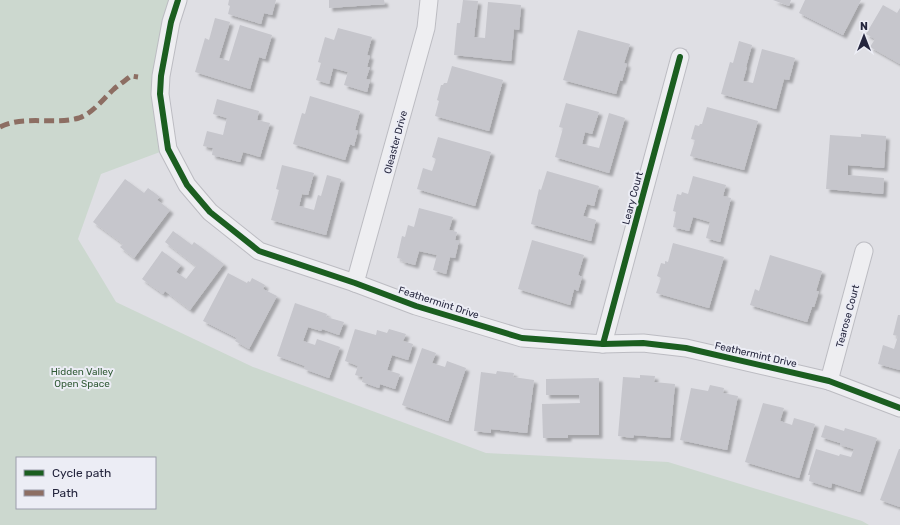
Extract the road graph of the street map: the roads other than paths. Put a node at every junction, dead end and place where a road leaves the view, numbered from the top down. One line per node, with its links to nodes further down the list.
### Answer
1 (178, 0): 5 (street, Feathermint Drive)
2 (429, 0): 5 (street, Oleaster Drive)
3 (680, 57): 6 (street, Leary Court)
4 (864, 251): 7 (street, Tearose Court)
5 (355, 283): 6 (street, Feathermint Drive)
6 (603, 344): 7 (street, Feathermint Drive)
7 (829, 381): 8 (street, Feathermint Drive)
8 (900, 408)

